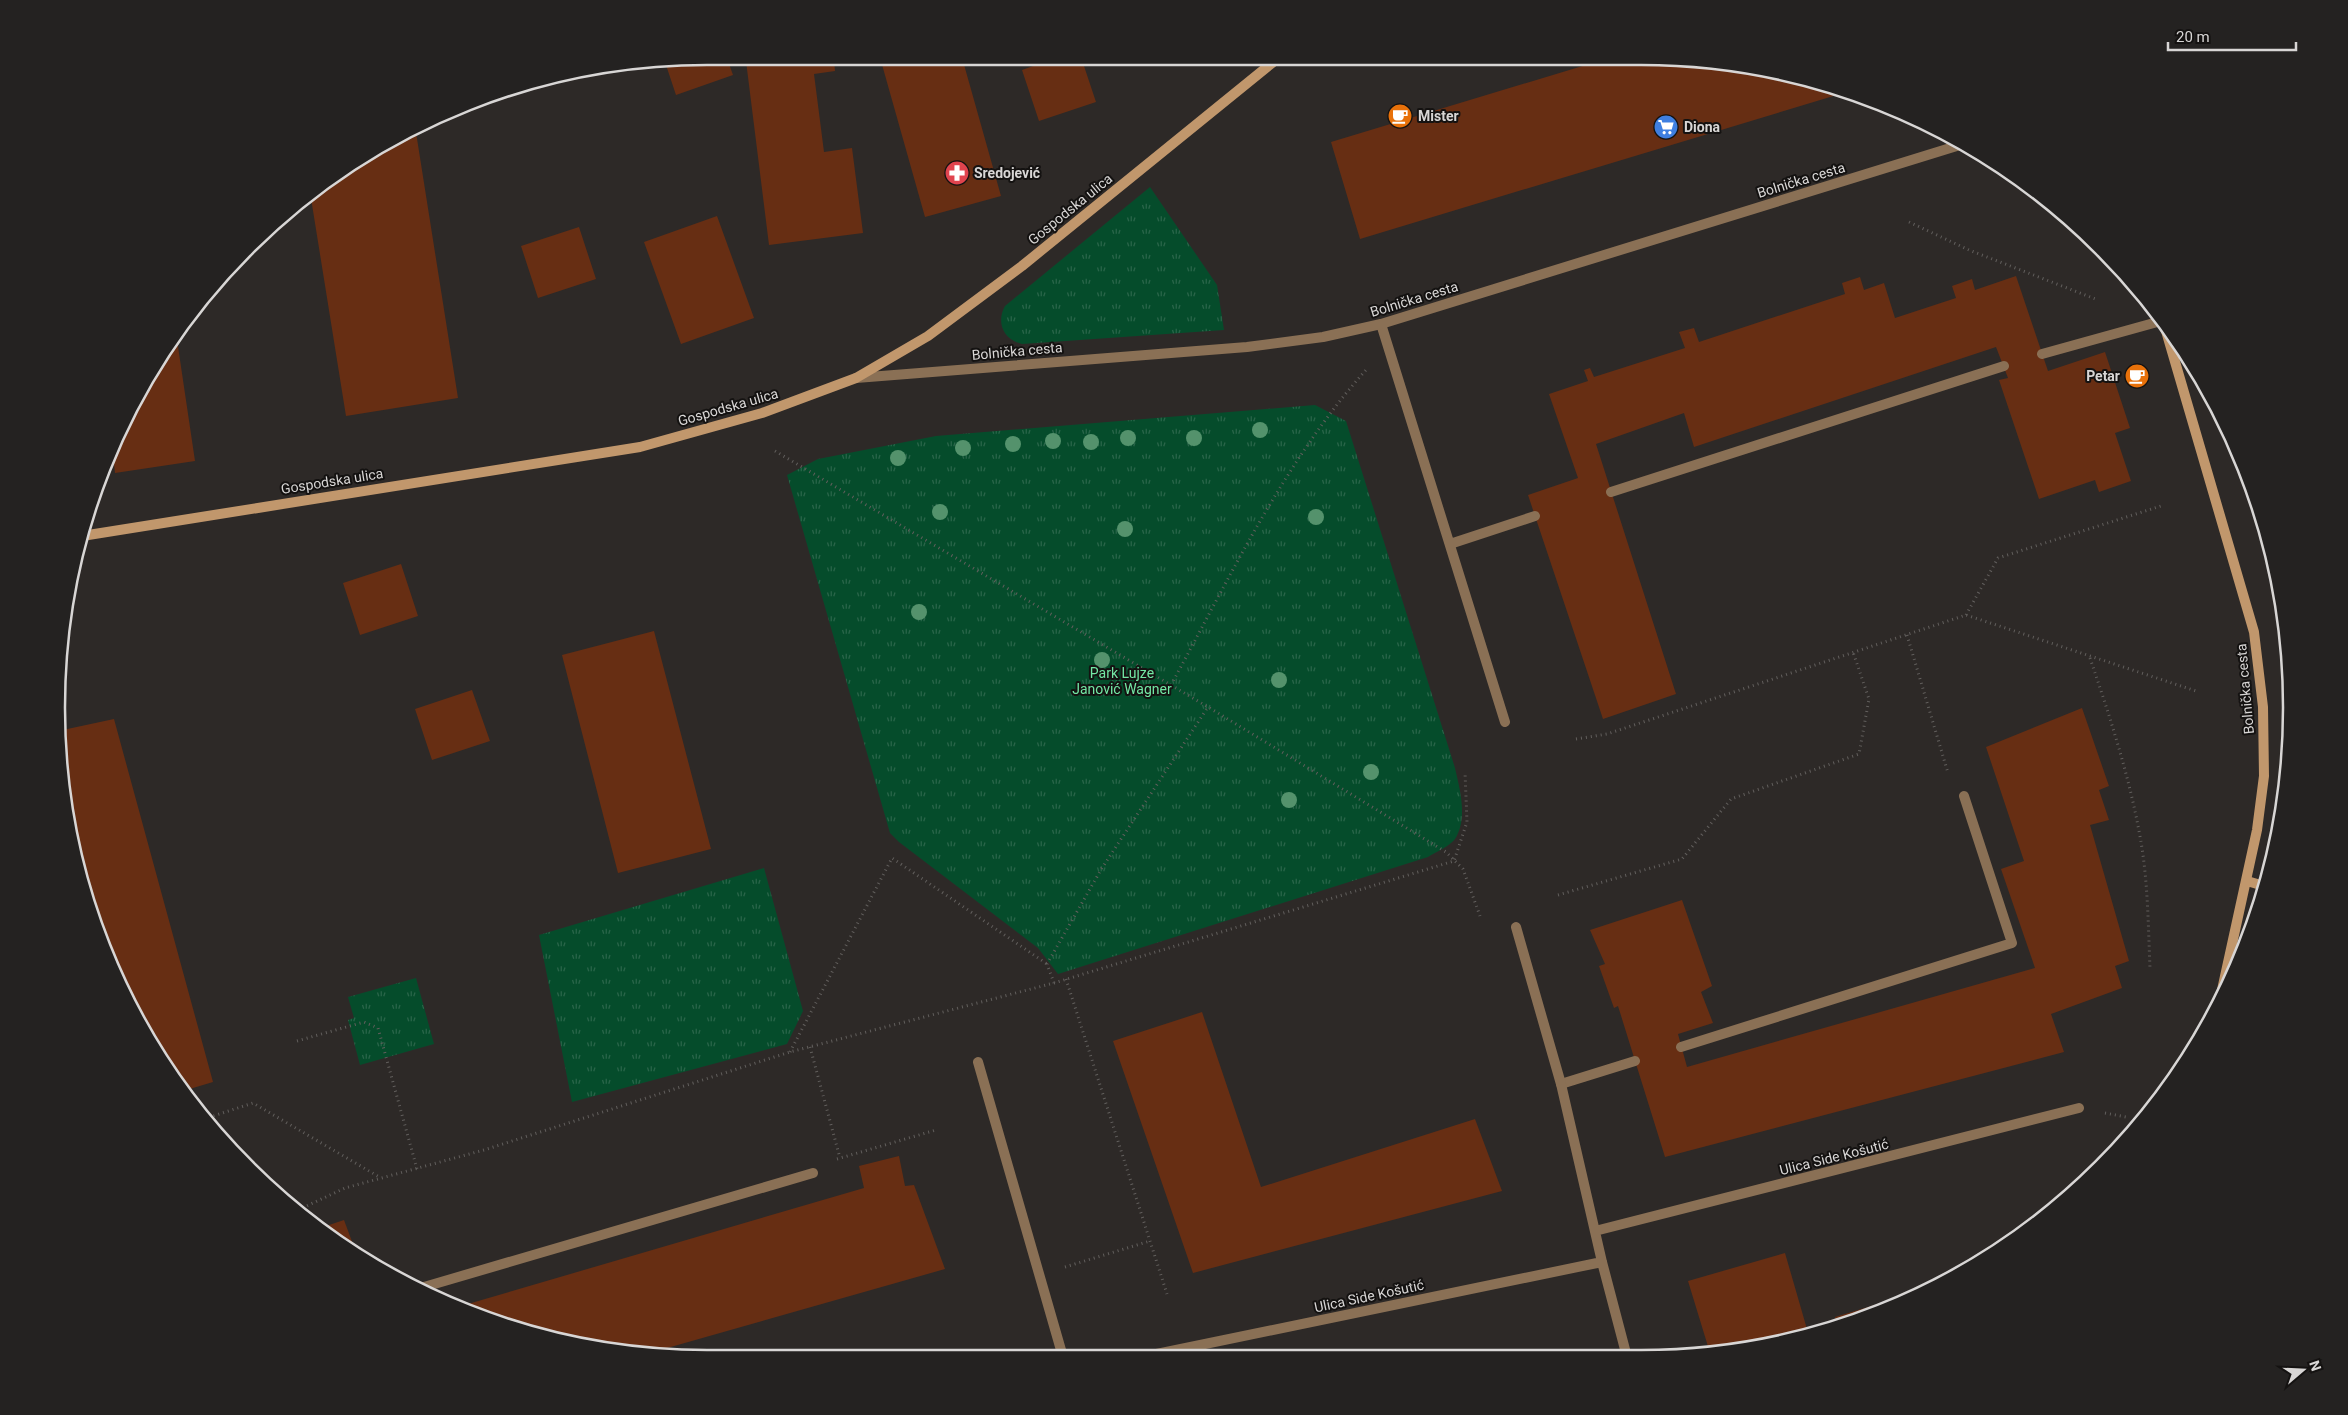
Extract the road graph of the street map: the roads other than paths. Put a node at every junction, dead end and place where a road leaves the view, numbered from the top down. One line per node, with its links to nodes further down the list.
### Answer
1 (1270, 65): 8 (street, Gospodska ulica)
2 (1954, 147): 4 (street, Bolnička cesta)
3 (2155, 323): 6 (street)
4 (1382, 324): 8 (street, Bolnička cesta); 12 (street)
5 (2170, 344): 15 (street, Bolnička cesta)
6 (2042, 354)
7 (2004, 366): 9 (street)
8 (856, 378): 11 (street, Gospodska ulica)
9 (1612, 492)
10 (1535, 516): 12 (street)
11 (89, 535)
12 (1450, 544): 13 (street)
13 (1505, 722)
14 (1964, 796): 19 (street)
15 (2247, 881): 16 (street); 18 (street, Bolnička cesta)
16 (2258, 884)
17 (1516, 928): 22 (street)
18 (2227, 970)
19 (1681, 1047)
20 (1635, 1061): 22 (street)
21 (978, 1062): 28 (street)
22 (1561, 1084): 25 (street)
23 (2079, 1108): 25 (street, Ulica Side Košutić)
24 (813, 1173): 27 (street)
25 (1595, 1231): 26 (street)
26 (1602, 1262): 29 (street, Ulica Side Košutić); 30 (street)
27 (428, 1286)
28 (1061, 1350)
29 (1176, 1350)
30 (1626, 1350)

